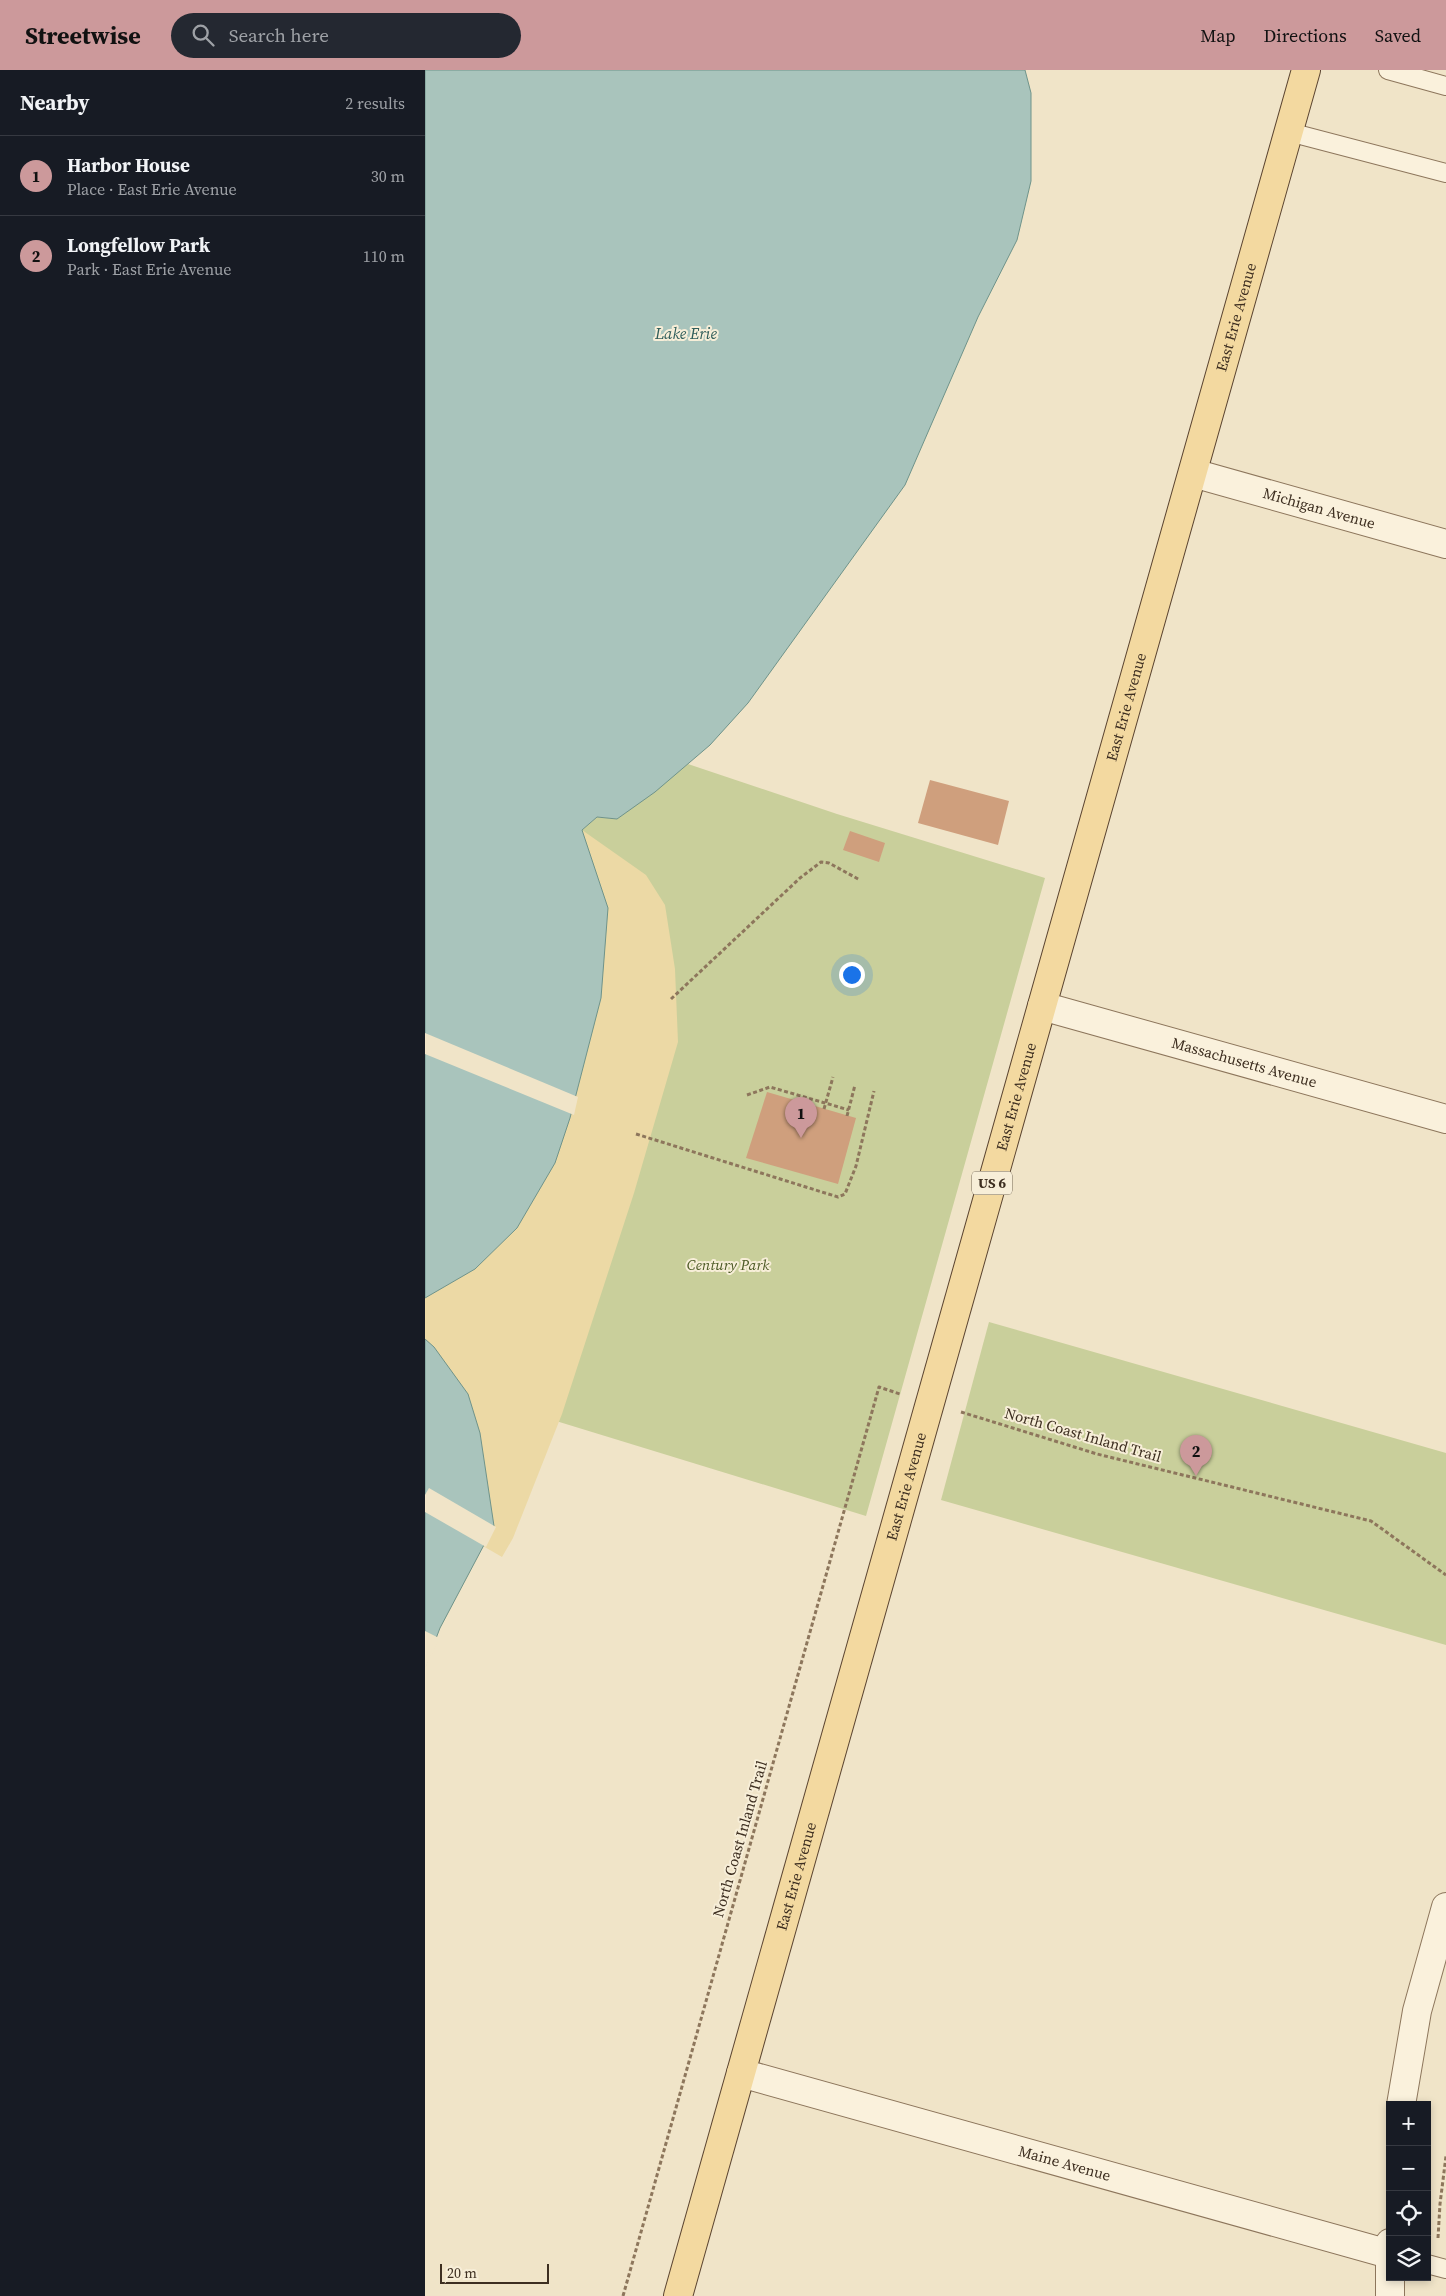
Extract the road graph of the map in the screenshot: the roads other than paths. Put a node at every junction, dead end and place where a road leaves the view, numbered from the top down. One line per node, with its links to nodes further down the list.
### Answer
1 (1306, 70): 4 (main road, East Erie Avenue / US 6)
2 (1388, 70): 3 (lane)
3 (1446, 86)
4 (1289, 132): 5 (lane); 6 (main road, East Erie Avenue / US 6)
5 (1446, 173)
6 (1193, 473): 7 (street, Michigan Avenue); 8 (main road, East Erie Avenue / US 6)
7 (1446, 544)
8 (1042, 1006): 9 (street, Massachusetts Avenue); 11 (main road, East Erie Avenue / US 6)
9 (1446, 1120)
10 (1446, 1907): 12 (street)
11 (741, 2073): 13 (street, Maine Avenue); 15 (main road, East Erie Avenue / US 6)
12 (1402, 2101)
13 (1386, 2249)
14 (1390, 2281): 16 (street)
15 (678, 2296)
16 (1390, 2296)

